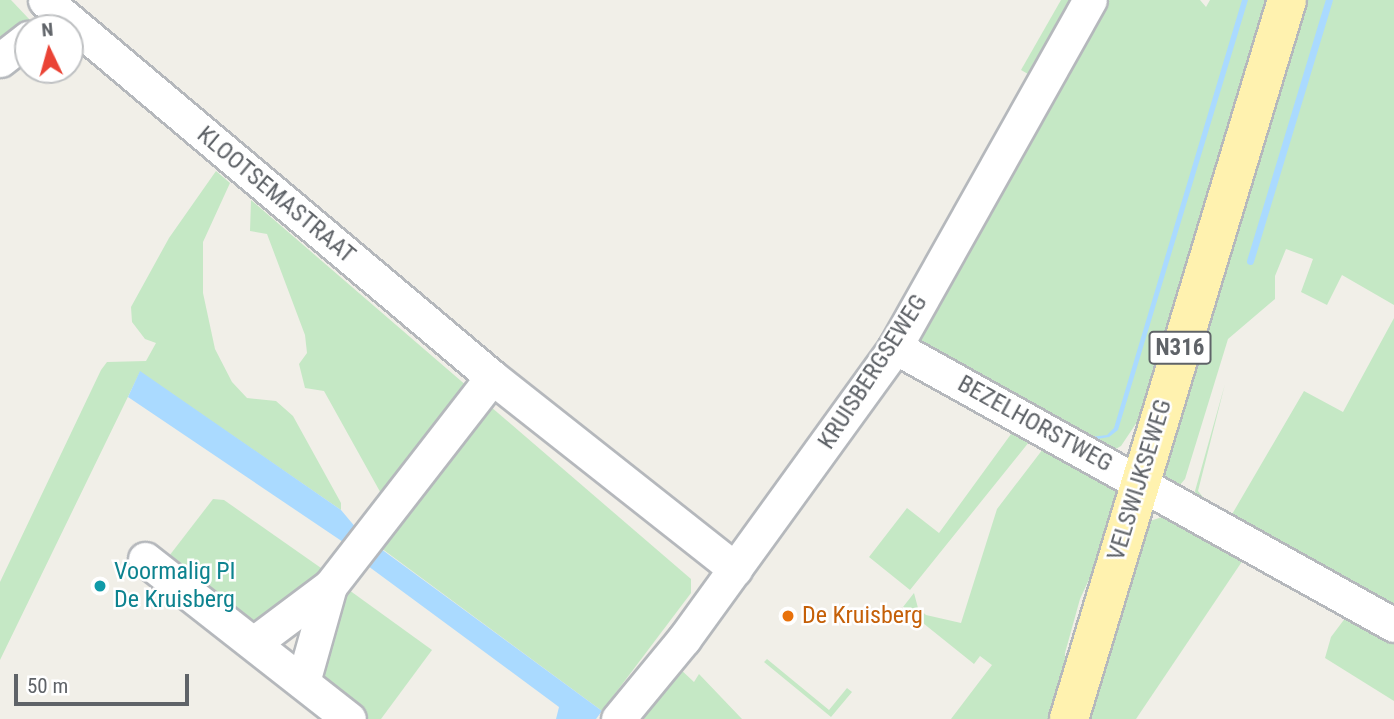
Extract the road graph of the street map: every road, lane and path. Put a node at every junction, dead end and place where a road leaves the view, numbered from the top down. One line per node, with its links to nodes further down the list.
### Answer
1 (1090, 0): 6 (street, KRUISBERGSEWEG)
2 (1287, 0): 8 (main road, VELSWIJKSEWEG / N316)
3 (84, 43): 7 (street, KLOOTSEMASTRAAT)
4 (14, 49): 5 (street)
5 (0, 60)
6 (894, 347): 8 (street, BEZELHORSTWEG); 10 (street, KRUISBERGSEWEG)
7 (492, 377): 10 (street, KLOOTSEMASTRAAT); 11 (street)
8 (1140, 482): 12 (street, BEZELHORSTWEG); 17 (main road, VELSWIJKSEWEG / N316)
9 (145, 559): 13 (street)
10 (735, 569): 16 (street, KRUISBERGSEWEG)
11 (330, 586): 13 (street); 14 (street)
12 (1394, 625)
13 (254, 643): 14 (street)
14 (303, 682): 15 (street)
15 (349, 719)
16 (618, 719)
17 (1069, 719)

